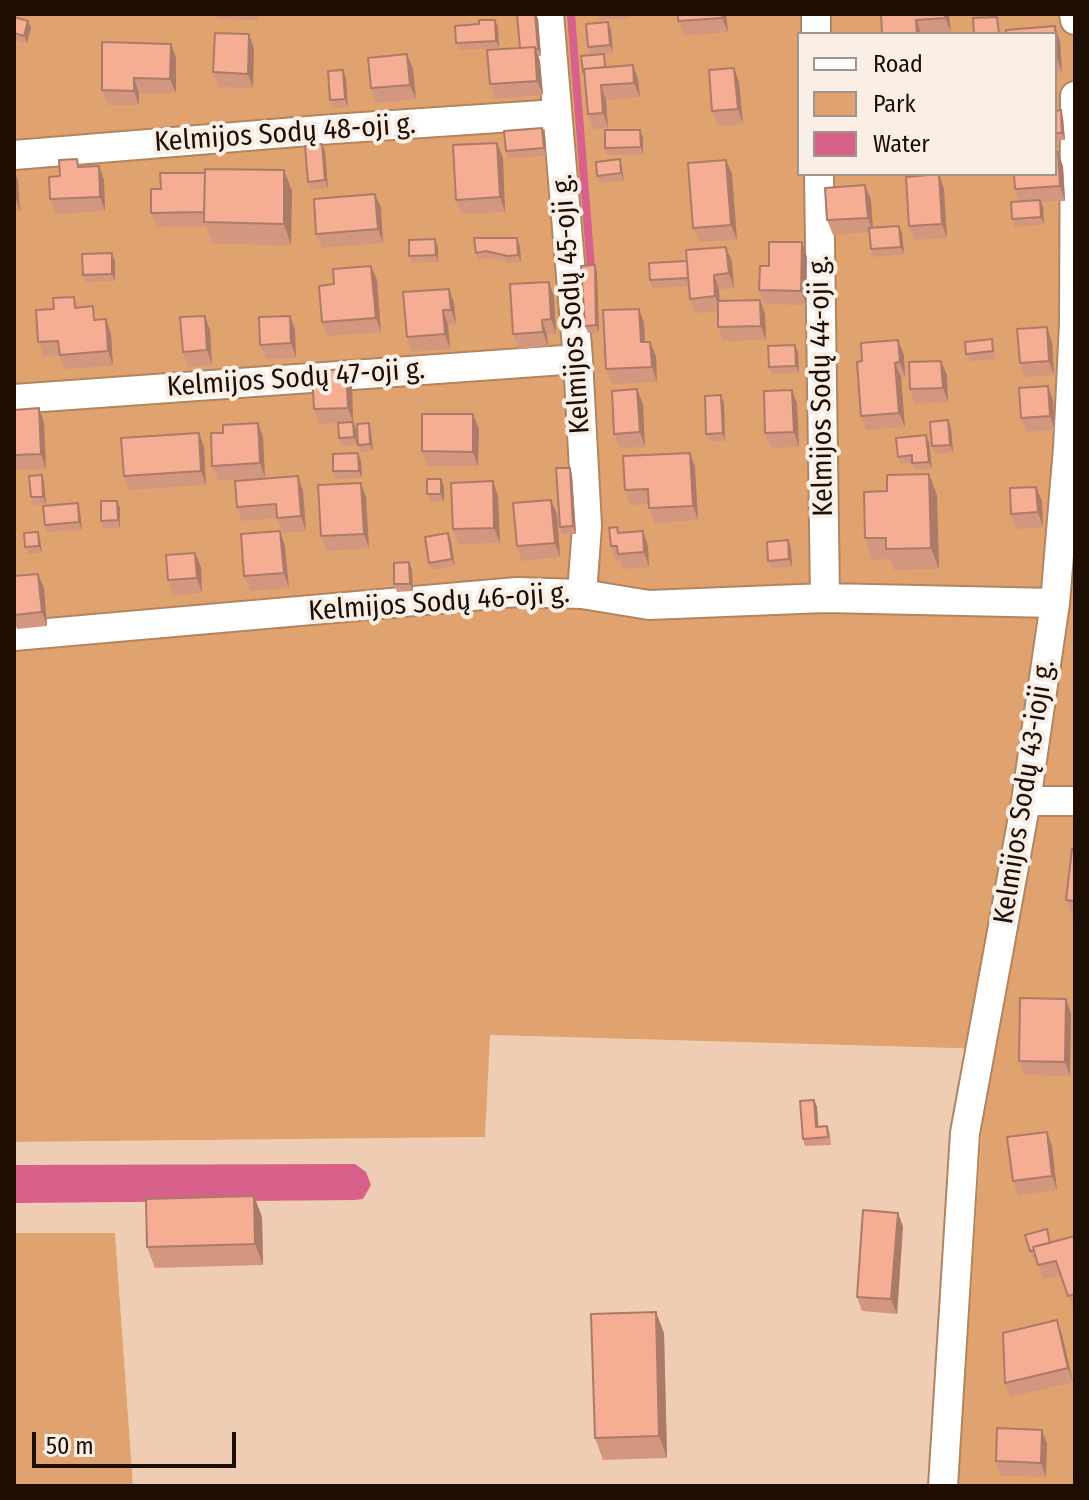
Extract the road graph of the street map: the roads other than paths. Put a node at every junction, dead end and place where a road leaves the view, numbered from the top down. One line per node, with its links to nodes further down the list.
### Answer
1 (549, 14): 5 (street, Kelmijos Sodų 45-oji g.)
2 (1074, 14): 3 (street)
3 (1075, 20)
4 (1075, 96): 12 (street, Kelmijos Sodų 43-ioji g.)
5 (557, 114): 6 (street, Kelmijos Sodų 48-oji g.); 8 (street, Kelmijos Sodų 45-oji g.)
6 (14, 155)
7 (819, 176): 11 (street, Kelmijos Sodų 44-oji g.)
8 (578, 359): 9 (street, Kelmijos Sodų 47-oji g.); 10 (street, Kelmijos Sodų 45-oji g.)
9 (14, 399)
10 (582, 594): 11 (street, Kelmijos Sodų 46-oji g.); 13 (street, Kelmijos Sodų 46-oji g.)
11 (825, 598): 12 (street, Kelmijos Sodų 46-oji g.)
12 (1055, 603): 14 (street, Kelmijos Sodų 43-ioji g.)
13 (14, 636)
14 (1026, 801): 15 (street); 16 (street, Kelmijos Sodų 43-ioji g.)
15 (1075, 801)
16 (943, 1486)

